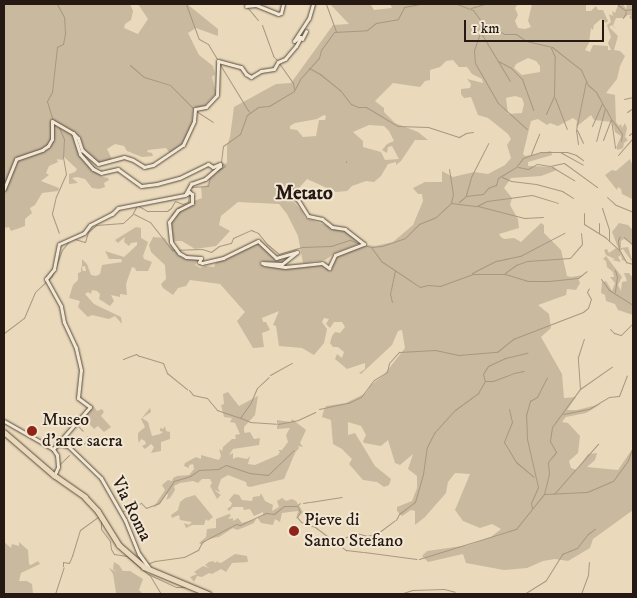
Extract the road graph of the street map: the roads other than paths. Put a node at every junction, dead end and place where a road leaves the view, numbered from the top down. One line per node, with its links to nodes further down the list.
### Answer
1 (283, 4): 3 (street)
2 (313, 4): 5 (street)
3 (246, 6)
4 (306, 31): 5 (street)
5 (297, 45): 6 (street)
6 (73, 133): 8 (street); 9 (street)
7 (291, 188): 9 (street)
8 (4, 189)
9 (180, 196): 12 (street)
10 (4, 421): 12 (street, Via Roma)
11 (4, 432): 13 (main road)
12 (59, 443): 13 (street); 14 (street, Via Roma)
13 (54, 476): 14 (main road)
14 (147, 567): 15 (main road)
15 (209, 594)

